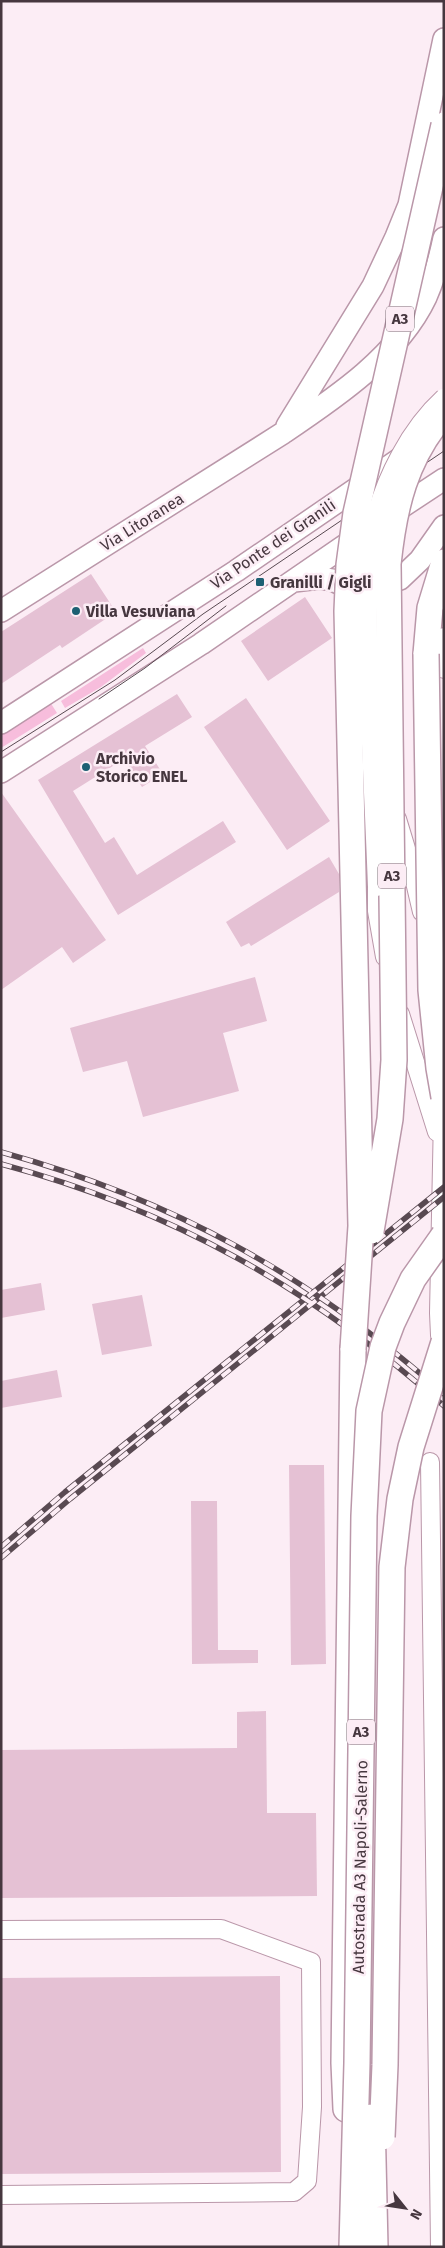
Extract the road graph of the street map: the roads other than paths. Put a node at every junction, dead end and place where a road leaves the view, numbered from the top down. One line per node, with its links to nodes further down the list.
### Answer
1 (444, 39): 3 (main road)
2 (444, 125): 10 (highway, A3, bridge)
3 (417, 170): 4 (main road); 8 (main road)
4 (442, 244): 8 (main road, Via Litoranea)
5 (444, 398): 12 (street, bridge)
6 (444, 413): 28 (highway, A3, bridge)
7 (444, 429): 19 (main road, Via Ponte dei Granili, bridge)
8 (283, 433): 16 (main road, Via Litoranea)
9 (444, 478): 14 (main road, bridge)
10 (356, 513): 12 (street, bridge); 28 (highway, A3, bridge)
11 (444, 526): 15 (main road)
12 (367, 561): 22 (street, bridge)
13 (444, 562): 21 (highway, A3, bridge)
14 (294, 581): 15 (main road); 20 (main road)
15 (354, 590): 22 (street)
16 (1, 611)
17 (444, 637): 18 (street)
18 (444, 669)
19 (1, 724)
20 (1, 772)
21 (444, 1097)
22 (443, 1162): 25 (street)
23 (444, 1234): 32 (highway, Autostrada A3 Napoli-Salerno / A3, bridge)
24 (444, 1257): 33 (highway, Autostrada A3 Napoli-Salerno / A3, bridge)
25 (442, 1312): 27 (street)
26 (444, 1342): 33 (highway, A3, bridge)
27 (444, 1348)
28 (353, 1349): 32 (highway, A3, bridge)
29 (430, 1462): 34 (street)
30 (1, 1930): 31 (street)
31 (1, 2195)
32 (352, 2247)
33 (376, 2247)
34 (440, 2247)

